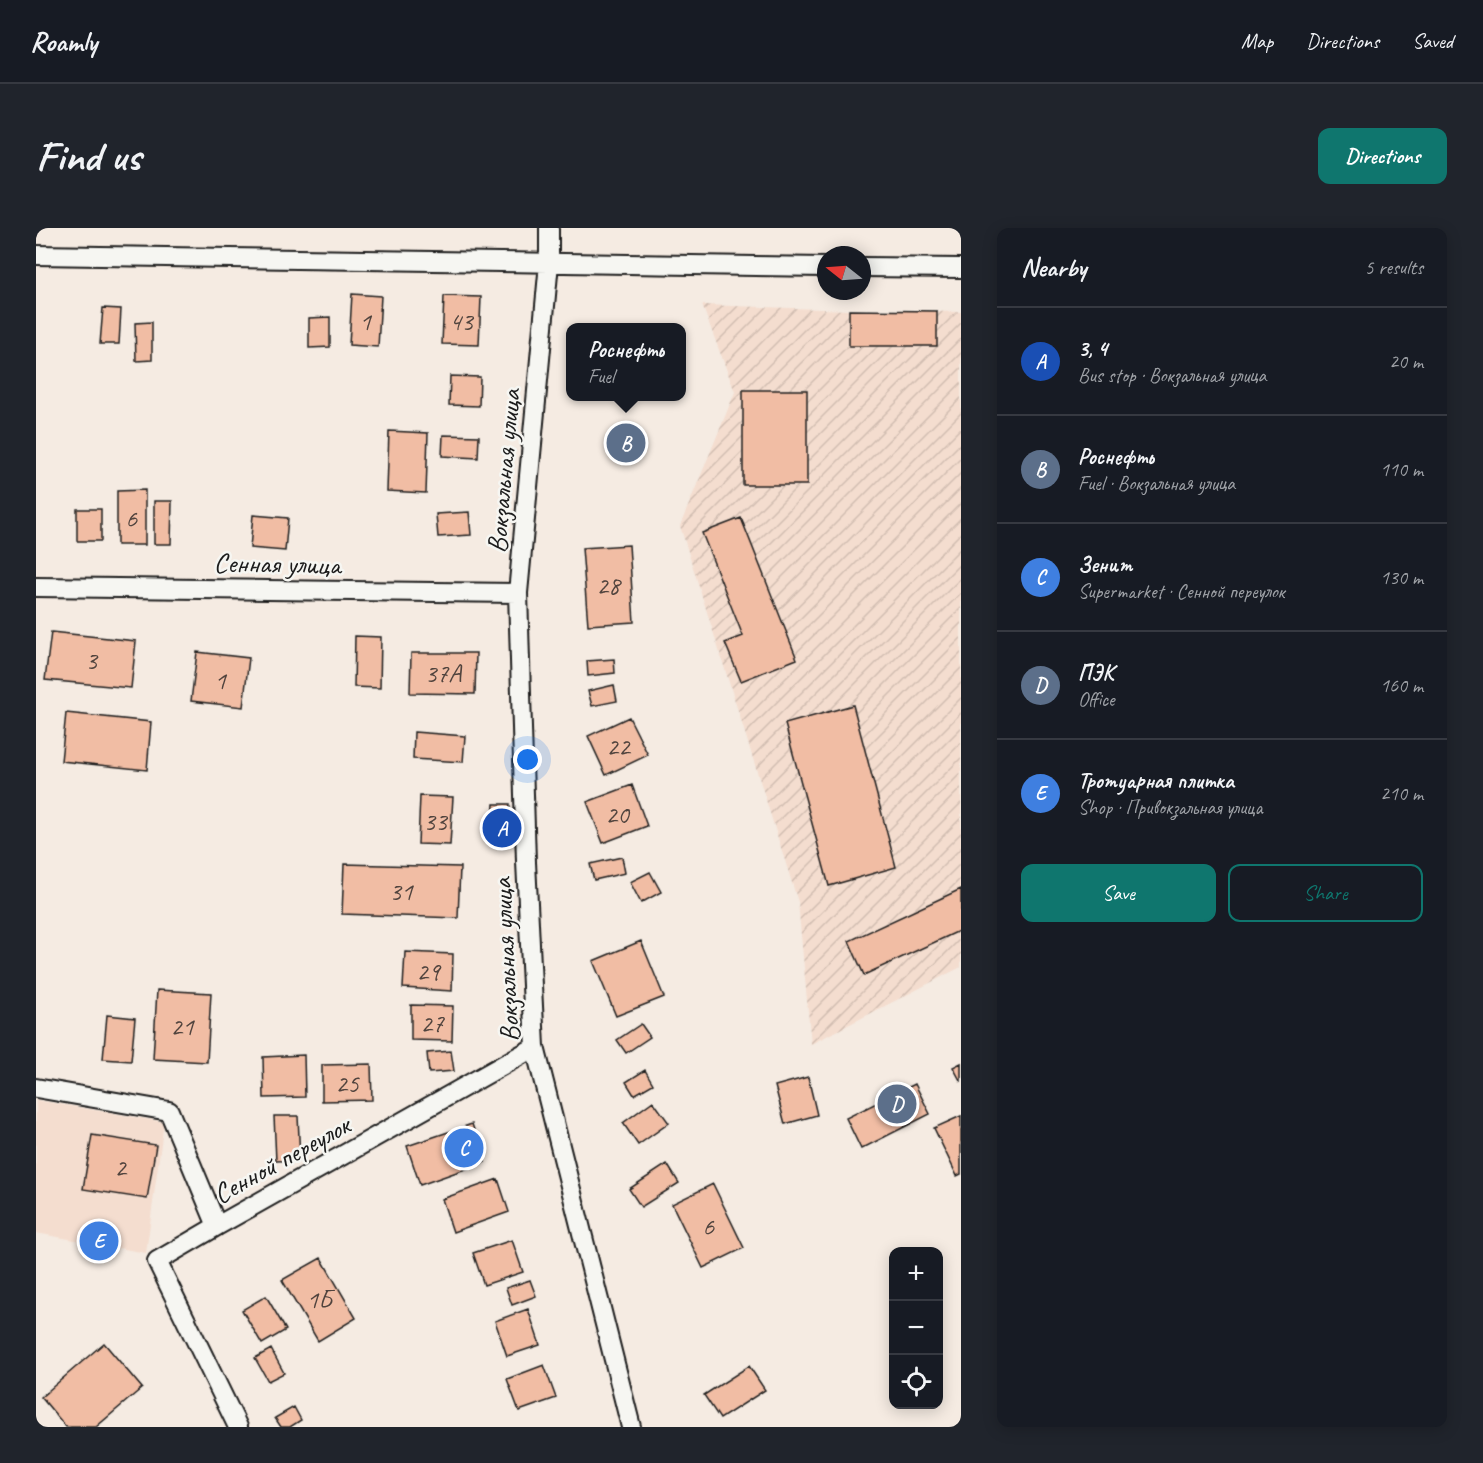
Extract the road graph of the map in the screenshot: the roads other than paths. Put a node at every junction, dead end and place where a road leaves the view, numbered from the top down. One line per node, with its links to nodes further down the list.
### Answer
1 (549, 228): 3 (street, Вокзальная улица)
2 (36, 255): 3 (street)
3 (549, 263): 4 (street); 8 (street, Вокзальная улица)
4 (817, 267)
5 (871, 267): 6 (street)
6 (961, 268)
7 (36, 587): 8 (street, Сенная улица)
8 (518, 593): 9 (street, Вокзальная улица)
9 (535, 1047): 11 (street, Сенной переулок); 13 (street, Вокзальная улица)
10 (36, 1088): 11 (street, Сенной переулок)
11 (217, 1226): 12 (street)
12 (238, 1427)
13 (631, 1427)

